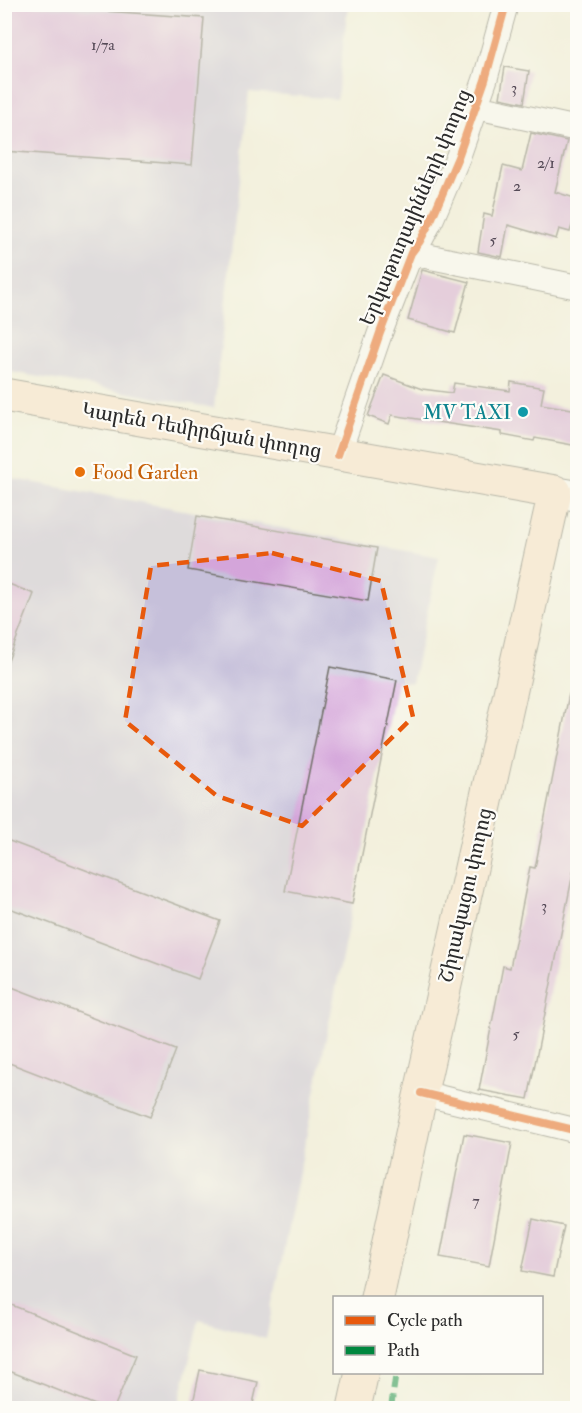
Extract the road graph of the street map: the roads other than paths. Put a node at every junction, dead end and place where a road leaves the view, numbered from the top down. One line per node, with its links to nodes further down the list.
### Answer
1 (506, 4): 2 (street, Երկաթուղայինների փողոց)
2 (476, 107): 3 (street); 4 (street, Երկաթուղայինների փողոց)
3 (578, 129)
4 (411, 253): 5 (street); 7 (street, Երկաթուղայինների փողոց)
5 (578, 287)
6 (4, 395): 7 (main road, Կարեն Դեմիրճյան փողոց)
7 (338, 455): 8 (main road, Կարեն Դեմիրճյան փողոց)
8 (566, 494): 9 (main road, Շիրակացու փողոց)
9 (421, 1093): 10 (street); 11 (main road, Շիրակացու փողոց)
10 (578, 1131)
11 (377, 1296)
12 (362, 1374): 13 (main road)
13 (354, 1408)

